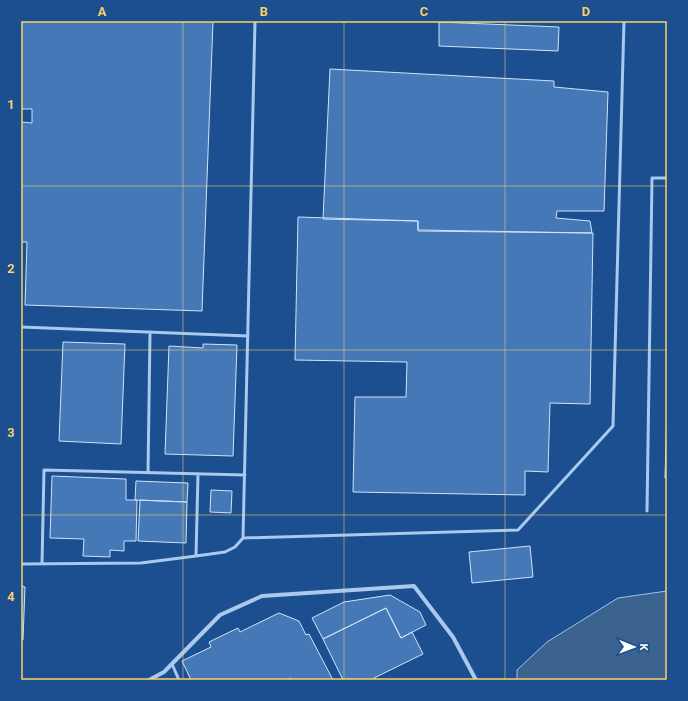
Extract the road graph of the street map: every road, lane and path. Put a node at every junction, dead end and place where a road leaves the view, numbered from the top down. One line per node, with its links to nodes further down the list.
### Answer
1 (255, 21): 6 (lane)
2 (624, 21): 11 (lane)
3 (667, 178): 10 (lane)
4 (21, 328): 5 (lane)
5 (150, 332): 6 (lane); 7 (lane)
6 (248, 336): 9 (lane)
7 (148, 473): 8 (lane); 14 (lane)
8 (198, 474): 9 (lane); 12 (lane)
9 (245, 476): 11 (lane)
10 (647, 511)
11 (244, 538): 12 (lane)
12 (196, 556): 14 (lane)
13 (21, 564): 14 (lane)
14 (42, 564)
15 (172, 664): 16 (street); 17 (lane); 18 (street)
16 (149, 680)
17 (179, 680)
18 (476, 680)

